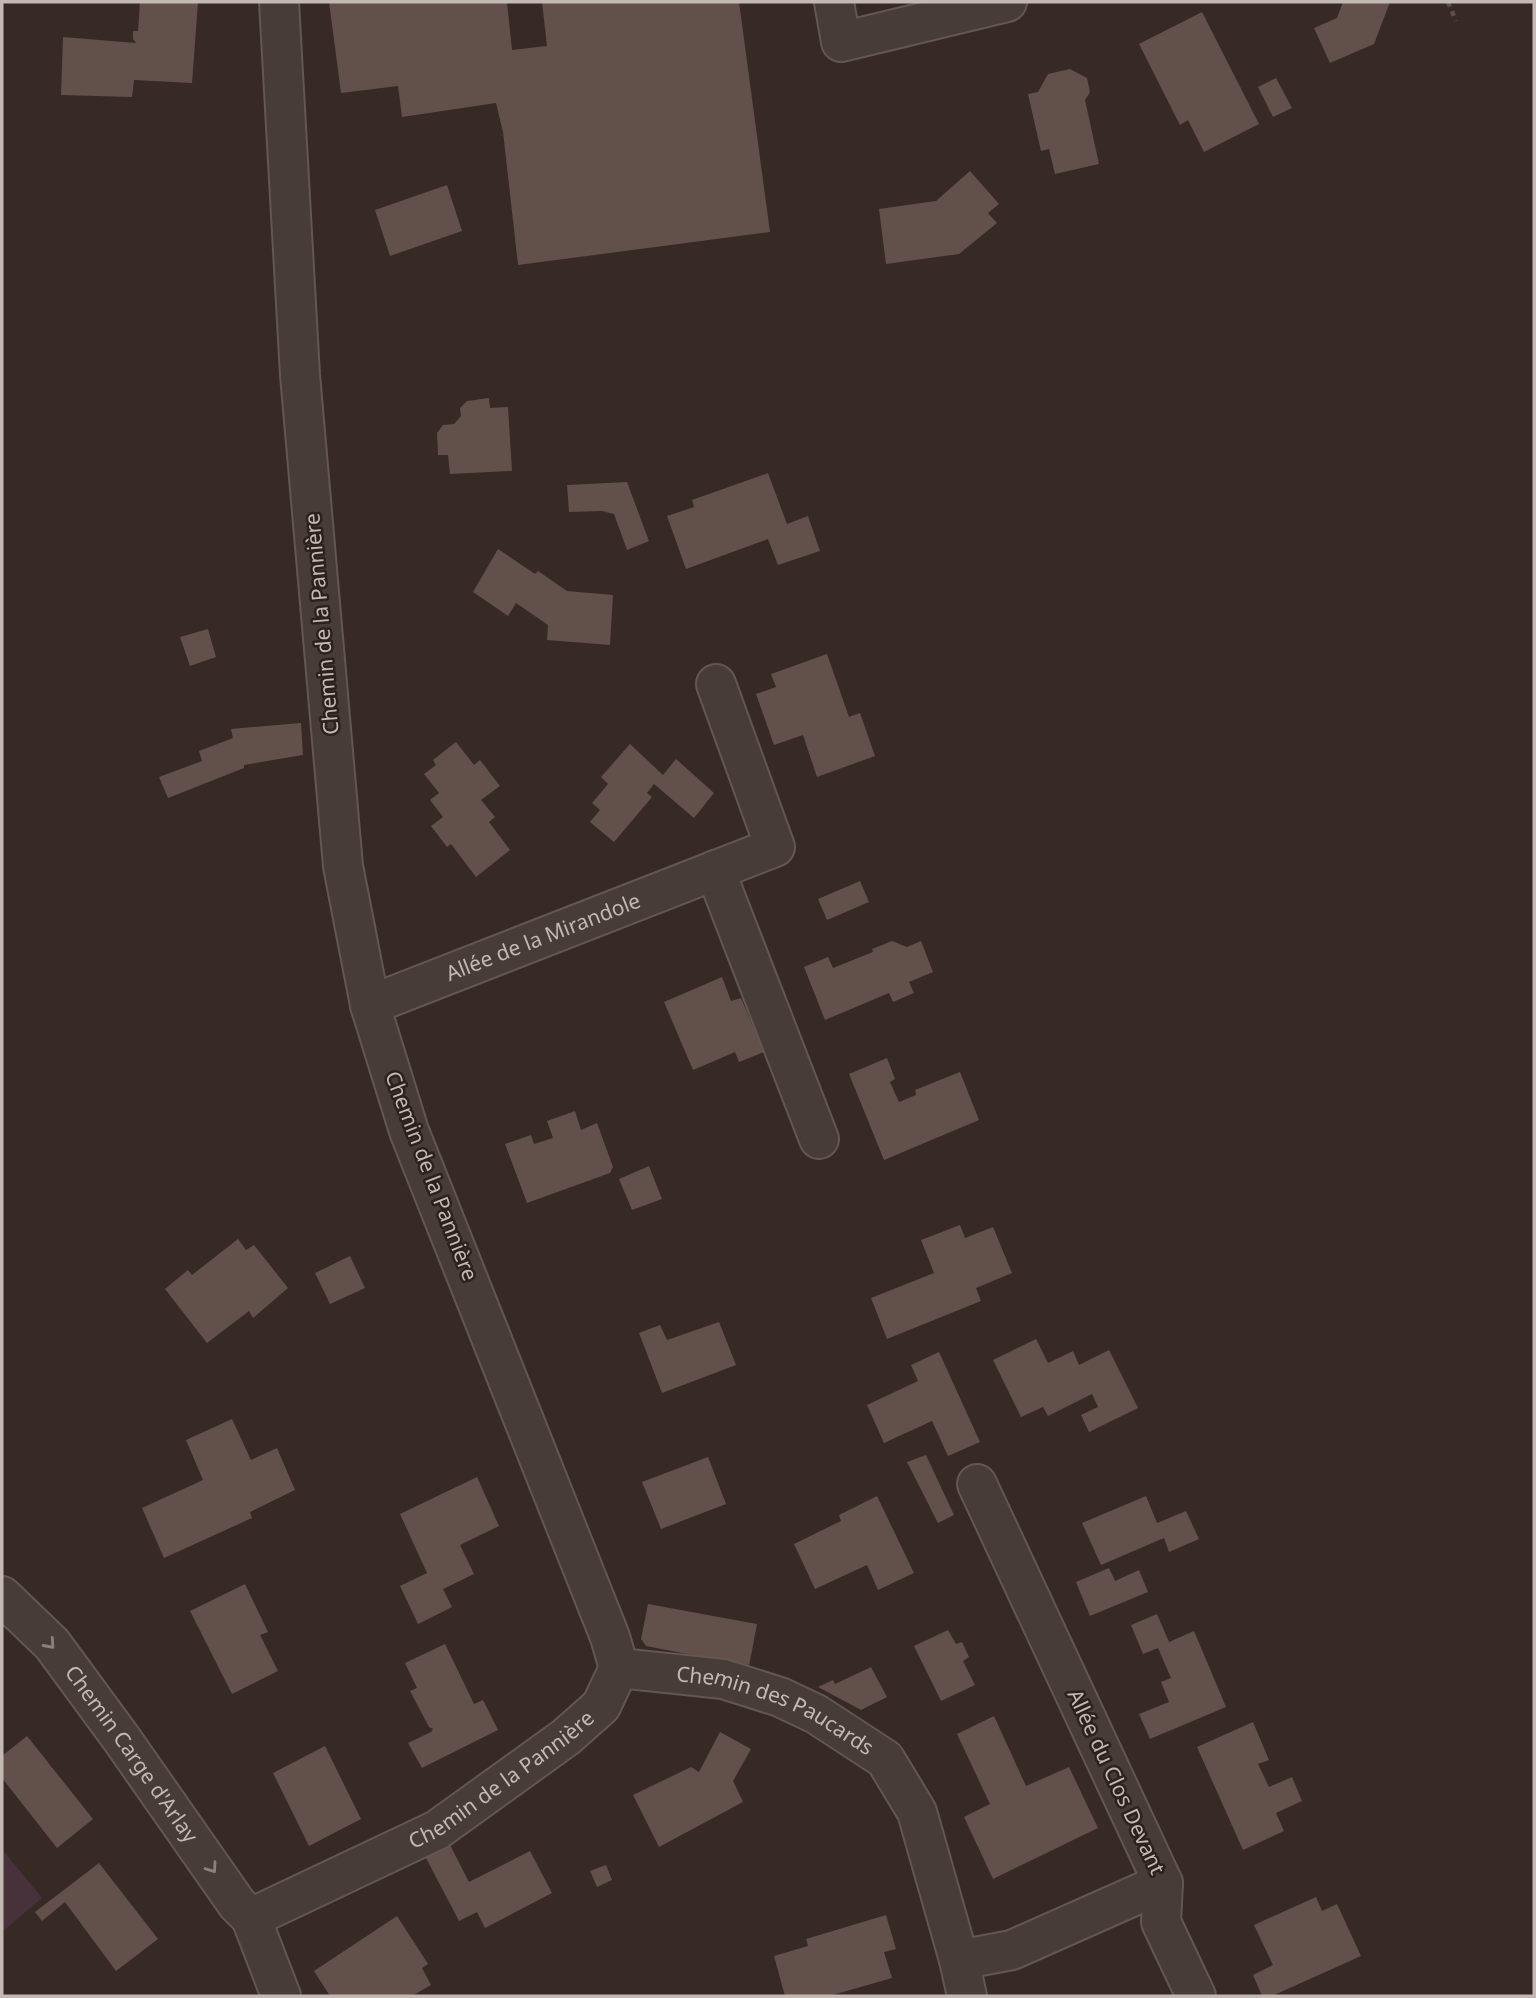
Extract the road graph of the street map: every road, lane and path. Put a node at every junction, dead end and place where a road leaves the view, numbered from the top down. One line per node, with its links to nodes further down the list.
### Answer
1 (279, 2): 8 (street, Chemin de la Pannière)
2 (834, 2): 3 (street)
3 (1007, 2)
4 (1448, 2): 5 (path)
5 (1457, 21)
6 (716, 684): 7 (street, Allée de la Mirandole)
7 (715, 870): 8 (street, Allée de la Mirandole); 9 (street)
8 (370, 1005): 12 (street, Chemin de la Pannière)
9 (819, 1139)
10 (977, 1484): 13 (street, Allée du Clos Devant)
11 (2, 1596): 14 (street, Chemin Carge d'Arlay, one-way to 14)
12 (619, 1668): 14 (street, Chemin de la Pannière); 15 (street, Chemin des Paucards)
13 (1163, 1882): 15 (street, Allée du Clos Devant); 17 (street)
14 (251, 1918): 16 (street)
15 (963, 1978)
16 (281, 1996)
17 (1195, 1996)

